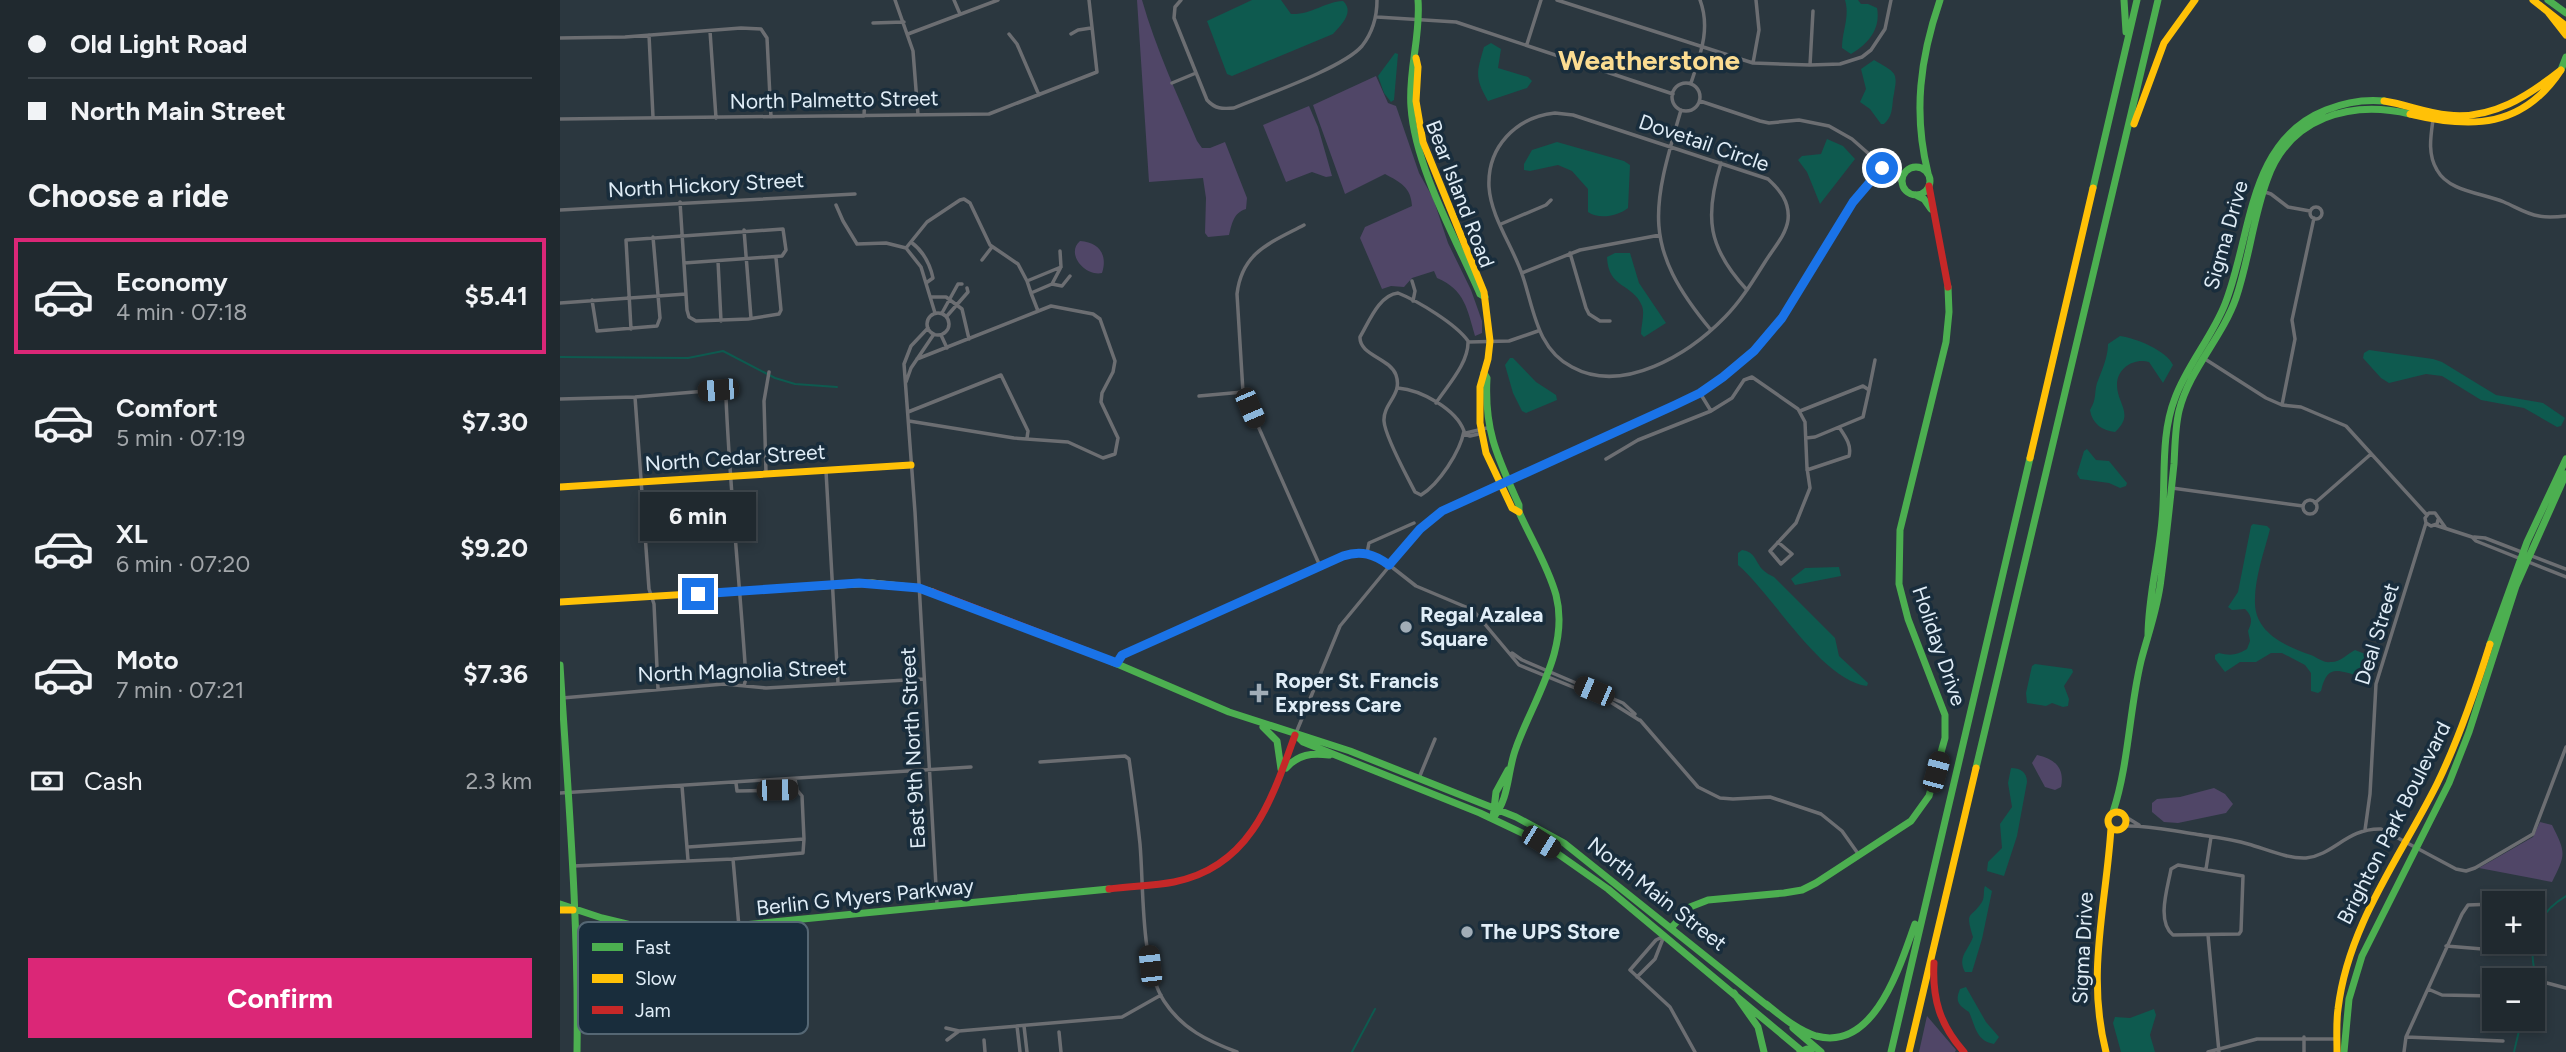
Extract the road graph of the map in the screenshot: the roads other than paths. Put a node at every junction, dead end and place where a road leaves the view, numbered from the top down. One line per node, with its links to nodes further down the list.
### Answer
1 (895, 0): 26 (street)
2 (954, 0): 23 (street)
3 (998, 0): 23 (street)
4 (1089, 0): 29 (street)
5 (1181, 0): 44 (street)
6 (1377, 0): 24 (street)
7 (1418, 0): 25 (main road, Bear Island Road)
8 (1541, 0): 38 (street)
9 (1557, 0): 39 (street)
10 (1700, 0): 39 (street)
11 (1756, 0): 41 (street)
12 (1891, 0): 42 (street)
13 (1940, 0): 61 (main road)
14 (2124, 0): 37 (main road)
15 (2137, 0): 37 (main road)
16 (2158, 0): 59 (main road)
17 (2195, 0): 59 (main road)
18 (2533, 0): 21 (main road)
19 (2549, 1): 22 (main road)
20 (1814, 11): 42 (street)
21 (2548, 12): 28 (main road); 35 (main road)
22 (2566, 13)
23 (960, 15): 31 (street)
24 (1377, 18): 25 (street); 44 (street)
25 (1421, 20): 38 (street); 129 (main road, Bear Island Road)
26 (904, 22): 27 (street); 31 (street)
27 (873, 23)
28 (2566, 26)
29 (1091, 28): 33 (street); 49 (street, North Palmetto Street)
30 (710, 31): 34 (street); 56 (street); 57 (street)
31 (908, 34): 53 (street)
32 (1009, 34): 49 (street)
33 (1070, 34)
34 (649, 35): 36 (street); 55 (street)
35 (2566, 35)
36 (560, 38)
37 (2127, 43): 236 (main road)
38 (1527, 44): 48 (street)
39 (1703, 46): 41 (street); 46 (street)
40 (2566, 57): 43 (main road)
41 (1753, 63): 42 (street)
42 (1810, 65)
43 (2564, 68): 54 (main road, Sigma Drive)
44 (1196, 73): 45 (street)
45 (1172, 83)
46 (1691, 84): 48 (street); 50 (street)
47 (865, 94): 52 (street)
48 (1672, 94): 51 (street)
49 (1039, 95): 53 (street, North Palmetto Street)
50 (1700, 101): 51 (street); 63 (street)
51 (1681, 110): 60 (street)
52 (864, 116): 53 (street, North Palmetto Street); 57 (street, North Palmetto Street)
53 (918, 116)
54 (2434, 116): 69 (main road, Sigma Drive); 78 (street)
55 (653, 118): 56 (street, North Palmetto Street); 58 (street, North Palmetto Street)
56 (716, 118): 57 (street, North Palmetto Street)
57 (771, 118)
58 (560, 119)
59 (2126, 143): 246 (main road)
60 (1671, 146): 62 (street, Dovetail Circle); 80 (street, Dovetail Circle); 84 (street)
61 (1921, 146): 64 (main road); 65 (main road)
62 (1721, 163): 105 (street); 105 (street, Dovetail Circle)
63 (1882, 168): 66 (street); 142 (street)
64 (1909, 170): 65 (main road); 66 (street); 67 (main road)
65 (1927, 173): 68 (main road)
66 (1894, 176): 67 (street)
67 (1903, 184): 71 (main road)
68 (1929, 186): 71 (main road); 77 (main road, Holiday Drive)
69 (2260, 191): 76 (street); 132 (main road, Sigma Drive)
70 (855, 194): 73 (street, North Hickory Street)
71 (1915, 195): 77 (main road)
72 (1551, 200): 80 (street)
73 (680, 202): 75 (street, North Hickory Street); 83 (street)
74 (836, 205): 88 (street)
75 (560, 210)
76 (2310, 211): 79 (street); 79 (street)
77 (1933, 212): 230 (main road, Holiday Drive)
78 (2566, 216)
79 (2314, 218): 147 (street)
80 (1501, 224): 97 (street, Dovetail Circle)
81 (1304, 225): 141 (street)
82 (744, 230): 83 (street); 91 (street); 92 (street)
83 (682, 235): 85 (street); 95 (street)
84 (1660, 235): 90 (street); 124 (street)
85 (653, 237): 108 (street); 109 (street)
86 (911, 242): 87 (street); 88 (street); 101 (street)
87 (992, 247): 93 (street); 99 (street)
88 (906, 248): 101 (street)
89 (1060, 251): 96 (street)
90 (1570, 253): 97 (street); 121 (street)
91 (776, 257): 92 (street); 119 (street)
92 (747, 259): 94 (street); 119 (street)
93 (982, 260)
94 (718, 261): 95 (street); 120 (street)
95 (684, 263): 107 (street)
96 (1061, 267): 99 (street); 103 (street)
97 (1522, 272): 125 (street, Dovetail Circle)
98 (1070, 276): 103 (street)
99 (1027, 281): 106 (street)
100 (1412, 281): 113 (street)
101 (926, 283): 110 (street)
102 (962, 284): 111 (street)
103 (1052, 284): 106 (street)
104 (967, 288): 115 (street)
105 (1747, 290): 124 (street, Dovetail Circle)
106 (1031, 293): 116 (street)
107 (687, 294): 108 (street); 120 (street)
108 (657, 295): 109 (street); 123 (street)
109 (629, 297): 112 (street); 123 (street)
110 (931, 297): 111 (street); 117 (street)
111 (950, 298): 115 (street); 118 (street)
112 (592, 300): 114 (street); 123 (street)
113 (1413, 301): 130 (street); 139 (street)
114 (560, 303)
115 (958, 304): 118 (street); 128 (street)
116 (1038, 311): 128 (street); 155 (street)
117 (935, 313): 118 (street); 122 (street)
118 (945, 315): 127 (street)
119 (751, 318): 120 (street)
120 (721, 321)
121 (1610, 321)
122 (928, 328): 126 (street); 135 (street)
123 (631, 329)
124 (1711, 330): 125 (street, Dovetail Circle)
125 (1538, 331): 129 (street)
126 (934, 334): 127 (street); 133 (street)
127 (941, 335): 131 (street)
128 (969, 339): 131 (street)
129 (1490, 341): 130 (street); 153 (main road, Bear Island Road)
130 (1469, 342): 146 (street)
131 (947, 348): 133 (street)
132 (2200, 356): 147 (street); 169 (main road, Sigma Drive)
133 (917, 359): 136 (street)
134 (1875, 360): 140 (street)
135 (904, 367): 136 (street); 138 (street, East 9th North Street)
136 (911, 368): 138 (street)
137 (769, 372): 163 (street)
138 (906, 382): 150 (street, East 9th North Street)
139 (1398, 388): 146 (street); 154 (street)
140 (1869, 390): 149 (street); 152 (street)
141 (1244, 392): 143 (street); 184 (street)
142 (1700, 393): 148 (street); 167 (street)
143 (1199, 396)
144 (635, 397): 145 (street); 165 (street); 166 (street)
145 (560, 399)
146 (1436, 403): 154 (street)
147 (2282, 405): 157 (street)
148 (1711, 411): 149 (street); 158 (street)
149 (1800, 411): 156 (street)
150 (908, 412): 151 (street, East 9th North Street); 155 (street)
151 (909, 422): 155 (street); 160 (street, East 9th North Street)
152 (1839, 427): 156 (street); 162 (street)
153 (1485, 431): 154 (street); 167 (main road, Bear Island Road)
154 (1464, 434)
155 (1027, 438)
156 (1806, 438): 162 (street)
157 (2371, 454): 170 (street); 172 (street)
158 (1606, 459)
159 (2566, 459): 182 (main road, Brighton Park Boulevard)
160 (912, 464): 161 (main road, North Cedar Street); 188 (street, East 9th North Street)
161 (825, 469): 163 (main road, North Cedar Street); 187 (street)
162 (1807, 470): 180 (street)
163 (766, 473): 165 (main road, North Cedar Street)
164 (2566, 474): 182 (main road, Brighton Park Boulevard)
165 (729, 475): 166 (main road, North Cedar Street); 189 (street)
166 (640, 482): 168 (main road, North Cedar Street); 190 (street)
167 (1505, 482): 183 (street); 194 (main road, Bear Island Road)
168 (560, 487)
169 (2169, 487): 171 (street); 213 (main road, Sigma Drive)
170 (2315, 503): 171 (street); 171 (street)
171 (2303, 506)
172 (2427, 515): 173 (street); 175 (street, Deal Street)
173 (2438, 520): 176 (street, Deal Street); 177 (street)
174 (1414, 523): 181 (street)
175 (2427, 523): 176 (street); 178 (street, Deal Street)
176 (2434, 526): 177 (street); 178 (street, Deal Street)
177 (2445, 527): 179 (street)
178 (2425, 533): 224 (street, Deal Street)
179 (2472, 537): 182 (street); 182 (street)
180 (1778, 542): 180 (street)
181 (1367, 553): 183 (street); 184 (street)
182 (2525, 557): 185 (street); 186 (street); 227 (main road, Brighton Park Boulevard); 229 (main road, Brighton Park Boulevard)
183 (1389, 565): 194 (street); 201 (street)
184 (1320, 566): 192 (street)
185 (2566, 569)
186 (2566, 577)
187 (834, 585): 188 (main road, North Main Street); 189 (main road, North Main Street); 196 (street)
188 (919, 588): 192 (main road, North Main Street); 195 (street, East 9th North Street)
189 (740, 592): 190 (main road, North Main Street); 197 (street)
190 (652, 597): 191 (main road, North Main Street); 198 (street)
191 (560, 601)
192 (1117, 663): 200 (main road, North Main Street)
193 (560, 664): 199 (main road)
194 (1547, 674): 208 (main road, Bear Island Road); 230 (street)
195 (925, 679): 196 (street, North Magnolia Street); 207 (street, East 9th North Street)
196 (838, 684): 197 (street, North Magnolia Street)
197 (744, 686): 198 (street, North Magnolia Street)
198 (658, 689): 199 (street, North Magnolia Street)
199 (561, 698): 216 (main road)
200 (1256, 722): 201 (main road, North Main Street); 209 (main road)
201 (1295, 735): 204 (main road, North Main Street); 209 (main road, Berlin G Myers Parkway); 210 (main road, North Main Street)
202 (1434, 739): 210 (street)
203 (2566, 747): 229 (street)
204 (1340, 756): 209 (main road); 221 (main road, North Main Street)
205 (1040, 762): 235 (street)
206 (971, 767): 207 (street)
207 (930, 770): 211 (street); 239 (street, East 9th North Street)
208 (1508, 770): 218 (main road); 219 (main road)
209 (1281, 775): 235 (main road, Berlin G Myers Parkway)
210 (1419, 778): 218 (main road, North Main Street)
211 (795, 779): 212 (street); 215 (street)
212 (736, 783): 214 (street); 215 (street)
213 (2122, 784): 220 (main road, Sigma Drive); 222 (main road, Sigma Drive)
214 (682, 786): 216 (street); 228 (street)
215 (797, 790): 226 (street)
216 (569, 792): 217 (street); 233 (main road)
217 (560, 793)
218 (1493, 806): 219 (main road, North Main Street); 221 (main road)
219 (1501, 810): 221 (main road); 245 (main road, North Main Street)
220 (2113, 812): 222 (main road); 222 (main road, Sigma Drive)
221 (1493, 818): 248 (main road, North Main Street)
222 (2121, 823): 223 (street); 223 (street); 285 (main road, Sigma Drive)
223 (2140, 826): 225 (street)
224 (2365, 830): 225 (street); 227 (street)
225 (2211, 837): 234 (street)
226 (804, 839): 228 (street); 231 (street)
227 (2406, 842): 229 (street); 266 (main road, Brighton Park Boulevard)
228 (688, 847): 232 (street)
229 (2417, 849): 266 (main road, Brighton Park Boulevard)
230 (1859, 855): 245 (main road, Holiday Drive)
231 (733, 859): 232 (street); 243 (street)
232 (687, 861): 233 (street)
233 (573, 866): 240 (main road)
234 (2206, 870): 247 (street); 247 (street)
235 (1142, 887): 239 (main road, Berlin G Myers Parkway); 256 (street)
236 (1927, 891): 258 (main road); 282 (main road)
237 (560, 904): 240 (main road, Berlin G Myers Parkway)
238 (2482, 904): 249 (street)
239 (937, 906): 244 (main road, Berlin G Myers Parkway)
240 (573, 910): 241 (main road, Berlin G Myers Parkway); 242 (main road, Berlin G Myers Parkway); 272 (main road)
241 (560, 911)
242 (621, 922)
243 (739, 922)
244 (786, 922)
245 (1672, 927): 248 (main road, Holiday Drive); 258 (main road, North Main Street)
246 (1938, 927): 283 (main road); 284 (main road)
247 (2208, 934): 270 (street)
248 (1664, 936): 251 (street); 251 (street); 255 (main road, North Main Street)
249 (2446, 946): 250 (street); 254 (street)
250 (2482, 949)
251 (1637, 977): 278 (street)
252 (2547, 983): 253 (street)
253 (2566, 988)
254 (2428, 989): 257 (street); 265 (street)
255 (1734, 993): 271 (main road, North Main Street); 279 (main road)
256 (1161, 995): 259 (street); 277 (street)
257 (2482, 996)
258 (1766, 1004): 281 (main road, North Main Street)
259 (1024, 1025): 260 (street); 275 (street)
260 (1017, 1026): 262 (street); 274 (street)
261 (946, 1028): 262 (street)
262 (959, 1031): 267 (street)
263 (1059, 1032): 276 (street)
264 (2304, 1037): 266 (street); 270 (street); 287 (street)
265 (2406, 1037): 269 (street); 290 (street)
266 (2340, 1039): 288 (main road, Brighton Park Boulevard); 289 (main road, Brighton Park Boulevard)
267 (947, 1040)
268 (984, 1040): 273 (street)
269 (2503, 1041)
270 (2219, 1050): 286 (street)
271 (1801, 1051): 280 (main road)
272 (577, 1052)
273 (985, 1052)
274 (1020, 1052)
275 (1027, 1052)
276 (1061, 1052)
277 (1237, 1052)
278 (1695, 1052)
279 (1764, 1052)
280 (1811, 1052)
281 (1821, 1052)
282 (1891, 1052)
283 (1909, 1052)
284 (1964, 1052)
285 (2106, 1052)
286 (2208, 1052)
287 (2304, 1052)
288 (2337, 1052)
289 (2344, 1052)
290 (2404, 1052)

